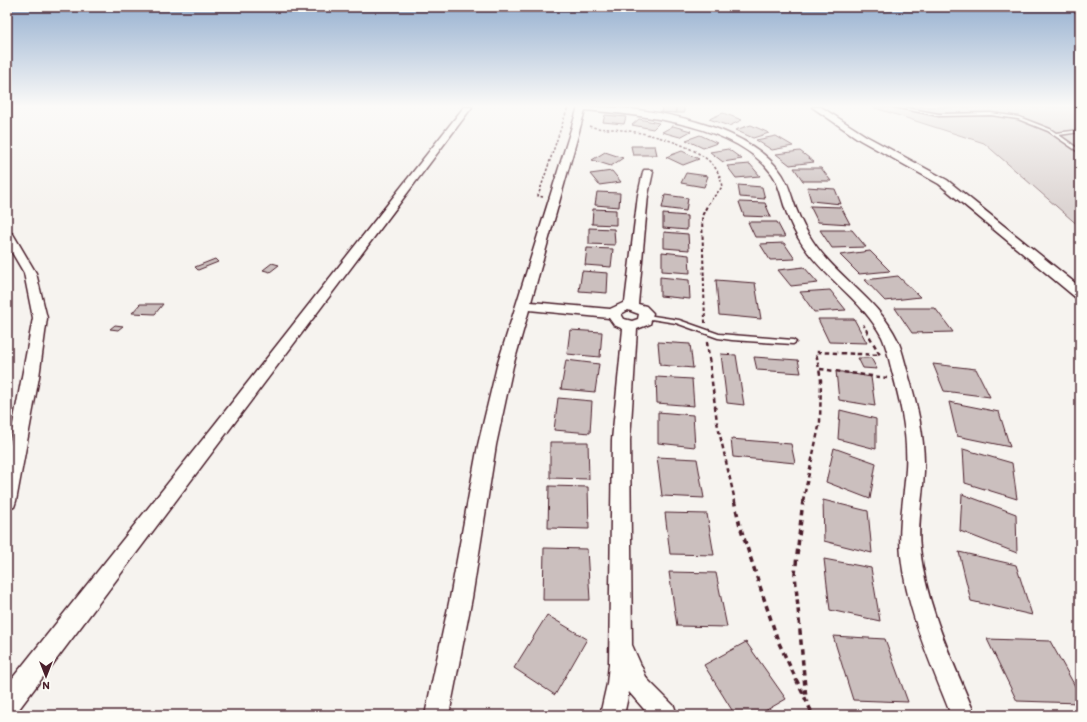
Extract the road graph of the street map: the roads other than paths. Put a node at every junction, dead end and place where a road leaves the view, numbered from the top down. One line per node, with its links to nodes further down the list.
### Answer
1 (442, 141): 18 (street)
2 (570, 141): 10 (street)
3 (735, 141): 22 (street)
4 (867, 141): 9 (street)
5 (1064, 141): 6 (lane)
6 (1080, 152)
7 (648, 172): 11 (street)
8 (7, 234): 16 (street)
9 (1080, 294)
10 (524, 305): 12 (street); 19 (street)
11 (631, 306): 12 (street); 13 (street)
12 (614, 314): 14 (street)
13 (647, 317): 14 (street); 15 (lane)
14 (630, 326): 17 (street)
15 (793, 342)
16 (7, 501)
17 (622, 644): 20 (street); 21 (street)
18 (7, 704)
19 (436, 715)
20 (612, 715)
21 (665, 715)
22 (963, 715)

